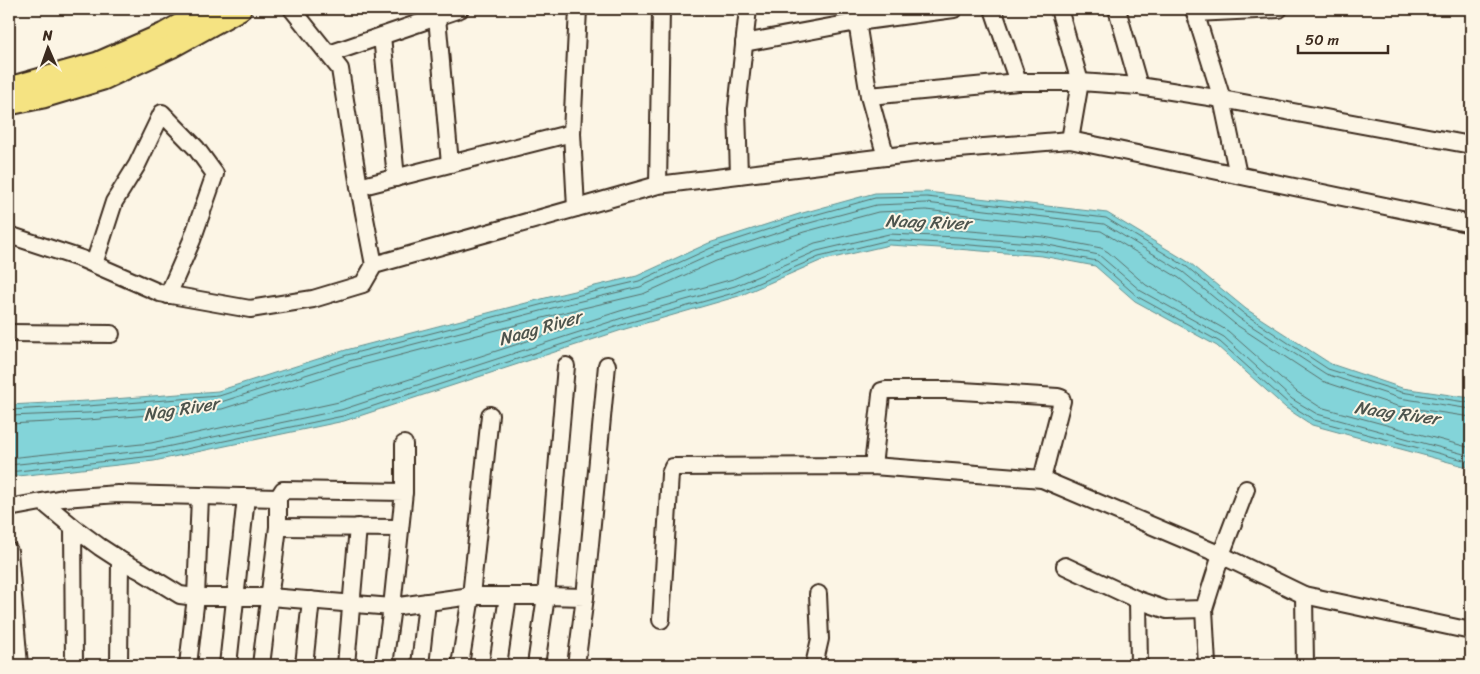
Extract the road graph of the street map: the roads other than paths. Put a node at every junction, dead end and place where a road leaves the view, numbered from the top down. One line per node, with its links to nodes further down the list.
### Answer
1 (208, 9): 22 (main road)
2 (240, 9): 25 (main road)
3 (292, 9): 18 (street)
4 (460, 9): 14 (street)
5 (578, 9): 26 (street)
6 (661, 9): 34 (street)
7 (748, 9): 17 (street)
8 (954, 9): 15 (street)
9 (993, 9): 19 (street)
10 (1059, 9): 20 (street)
11 (1117, 9): 21 (street)
12 (1280, 9): 13 (street)
13 (1194, 11): 24 (street)
14 (437, 17): 16 (street); 30 (street)
15 (857, 22): 17 (street); 23 (street)
16 (382, 36): 18 (street); 33 (street)
17 (744, 42): 31 (street)
18 (329, 54): 35 (street)
19 (1018, 82): 20 (street); 23 (street)
20 (1080, 82): 21 (street); 27 (street)
21 (1139, 86): 24 (street)
22 (9, 88)
23 (869, 96): 29 (street)
24 (1222, 99): 28 (street); 32 (street)
25 (9, 104)
26 (572, 133): 30 (street); 36 (street)
27 (1070, 140): 29 (street); 32 (street)
28 (1471, 145)
29 (886, 157): 31 (street)
30 (450, 164): 33 (street)
31 (739, 175): 34 (street)
32 (1238, 175): 37 (street)
33 (396, 178): 35 (street)
34 (658, 185): 36 (street)
35 (359, 187): 40 (street)
36 (576, 208): 40 (street)
37 (1471, 224)
38 (9, 235): 39 (street)
39 (94, 264): 41 (street); 41 (street)
40 (374, 265): 41 (street)
41 (168, 295)
42 (9, 333): 43 (street)
43 (111, 334)
44 (607, 365): 73 (street)
45 (566, 366): 69 (street)
46 (490, 415): 67 (street)
47 (404, 444): 51 (street)
48 (872, 466): 49 (street); 49 (street); 80 (street)
49 (1042, 479): 62 (street)
50 (1246, 490): 62 (street)
51 (404, 492): 54 (street); 60 (street)
52 (200, 496): 53 (street); 55 (street); 70 (street)
53 (246, 497): 54 (street); 71 (street)
54 (278, 498): 58 (street)
55 (43, 502): 56 (street); 57 (street)
56 (9, 508)
57 (73, 527): 63 (street); 83 (street)
58 (278, 527): 59 (street); 72 (street)
59 (358, 527): 60 (street); 77 (street)
60 (400, 528): 78 (street)
61 (9, 551): 82 (street)
62 (1221, 556): 66 (street); 79 (street)
63 (120, 560): 70 (street); 84 (street)
64 (1065, 566): 75 (street)
65 (818, 594): 96 (street)
66 (1304, 595): 81 (street); 99 (street)
67 (470, 596): 68 (street); 76 (street); 92 (street)
68 (508, 596): 69 (street); 93 (street)
69 (546, 596): 73 (street); 94 (street)
70 (196, 597): 71 (street); 85 (street)
71 (236, 597): 72 (street); 86 (street)
72 (270, 597): 74 (street); 87 (street)
73 (585, 597): 95 (street)
74 (311, 600): 77 (street); 88 (street)
75 (1138, 600): 79 (street); 97 (street)
76 (427, 602): 78 (street); 91 (street)
77 (352, 604): 78 (street); 89 (street)
78 (392, 607): 90 (street)
79 (1204, 609): 98 (street)
80 (660, 620)
81 (1471, 631)
82 (18, 665)
83 (74, 665)
84 (119, 665)
85 (188, 665)
86 (228, 665)
87 (261, 665)
88 (304, 665)
89 (346, 665)
90 (384, 665)
91 (420, 665)
92 (460, 665)
93 (498, 665)
94 (536, 665)
95 (576, 665)
96 (814, 665)
97 (1139, 665)
98 (1207, 665)
99 (1305, 665)

